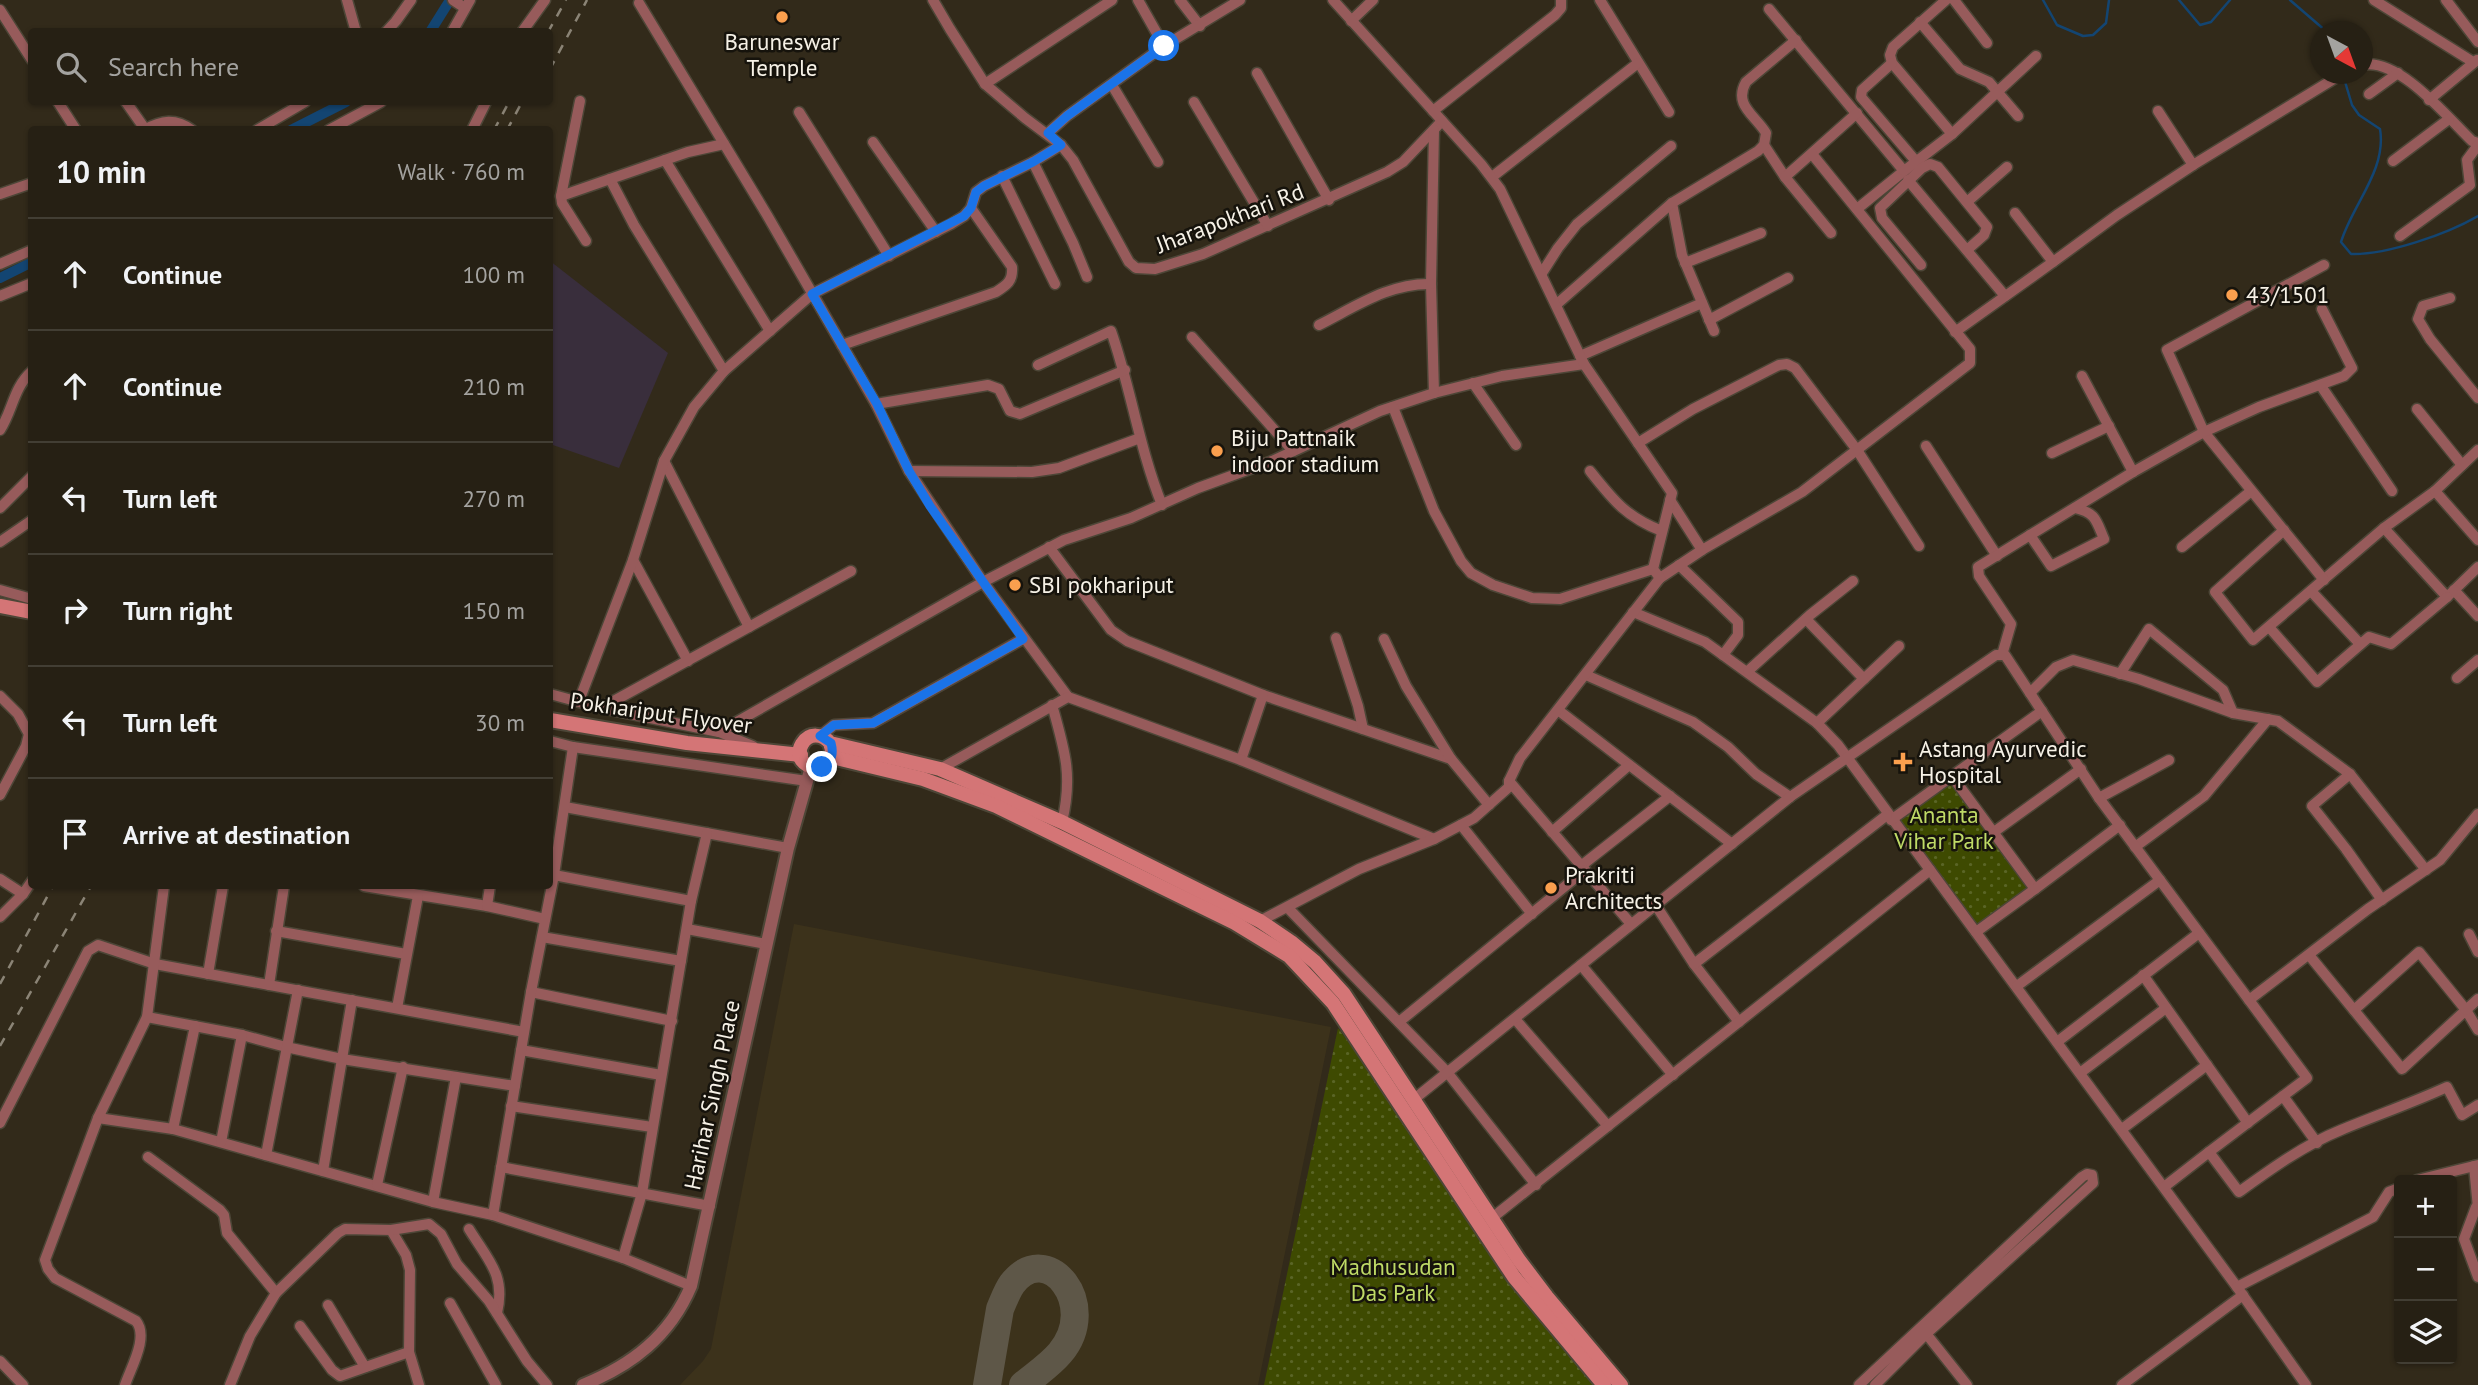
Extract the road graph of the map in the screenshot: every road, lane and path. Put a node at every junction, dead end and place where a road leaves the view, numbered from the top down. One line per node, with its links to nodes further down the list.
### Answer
1 (347, 0): 25 (street)
2 (411, 0): 26 (street)
3 (545, 0): 28 (street)
4 (933, 0): 41 (street, Jharapokhari Rd)
5 (1112, 0): 19 (street)
6 (1138, 0): 32 (street)
7 (1180, 0): 24 (street)
8 (1333, 0): 22 (street)
9 (1373, 0): 22 (street)
10 (1561, 0): 55 (street)
11 (1600, 0): 37 (street)
12 (1946, 0): 23 (street)
13 (1954, 0): 31 (street)
14 (2374, 0): 35 (street)
15 (2446, 0): 30 (street)
16 (1233, 2): 24 (street)
17 (462, 3): 27 (street)
18 (639, 3): 73 (street)
19 (1101, 3): 41 (street)
20 (1769, 9): 29 (street)
21 (0, 10): 33 (street)
22 (1351, 21): 55 (street)
23 (1920, 22): 36 (street); 44 (street)
24 (1199, 26): 32 (street)
25 (355, 28)
26 (390, 28)
27 (453, 28)
28 (525, 28)
29 (1796, 40): 58 (street); 76 (street)
30 (2478, 42)
31 (1987, 43)
32 (1164, 46): 43 (street)
33 (28, 54)
34 (2036, 56): 44 (street)
35 (2476, 61): 46 (street)
36 (1892, 62): 71 (street); 83 (street)
37 (1639, 63): 57 (street); 88 (street)
38 (2373, 64): 40 (street)
39 (1257, 73): 94 (street)
40 (2398, 73): 45 (street); 46 (street)
41 (985, 83): 70 (street, Jharapokhari Rd)
42 (2323, 84): 84 (street)
43 (1112, 85): 70 (street); 82 (street)
44 (1997, 90): 59 (street); 71 (street)
45 (2369, 94)
46 (2429, 100): 60 (street)
47 (580, 101): 93 (street)
48 (1194, 102): 100 (street)
49 (60, 105): 62 (street)
50 (128, 105): 63 (street)
51 (300, 105): 66 (street)
52 (375, 105): 67 (street)
53 (484, 105): 68 (street)
54 (799, 111): 108 (street)
55 (1433, 111): 61 (street)
56 (2158, 111): 84 (street)
57 (1669, 112)
58 (1857, 113): 78 (street); 87 (street)
59 (2018, 116)
60 (2449, 119): 74 (street); 80 (street)
61 (1442, 121): 69 (street, Jharapokhari Rd); 88 (street)
62 (73, 126)
63 (142, 126)
64 (150, 126): 65 (street)
65 (186, 126)
66 (264, 126)
67 (336, 126)
68 (474, 126)
69 (1434, 130): 94 (street, Jharapokhari Rd); 118 (street)
70 (1048, 133): 75 (street, Jharapokhari Rd)
71 (1952, 134): 83 (street)
72 (873, 142): 101 (street)
73 (724, 144): 79 (street); 120 (street)
74 (2478, 144): 104 (street)
75 (1061, 145): 81 (street); 100 (street, Jharapokhari Rd)
76 (1764, 145): 89 (street); 96 (street)
77 (1671, 146): 114 (street)
78 (1812, 154): 89 (street); 98 (street)
79 (665, 160): 90 (street); 129 (street)
80 (2393, 161)
81 (1033, 162): 86 (street); 115 (street)
82 (1158, 162)
83 (1919, 165): 87 (street); 95 (street)
84 (2193, 165): 109 (street)
85 (2007, 167): 95 (street)
86 (1002, 176): 97 (street); 117 (street)
87 (1906, 176): 98 (street); 106 (street); 112 (street)
88 (1492, 177): 114 (street)
89 (1785, 177): 103 (street)
90 (610, 179): 93 (street); 137 (street)
91 (28, 184): 92 (street)
92 (0, 194)
93 (561, 196): 105 (street)
94 (1329, 200): 100 (street, Jharapokhari Rd)
95 (1967, 202): 106 (street)
96 (1672, 203): 110 (street); 125 (street)
97 (971, 208): 101 (street); 133 (street)
98 (1857, 209): 131 (street)
99 (2015, 214): 109 (street)
100 (1268, 226)
101 (936, 232): 108 (street)
102 (1761, 233): 110 (street)
103 (1832, 233)
104 (2400, 236)
105 (586, 241)
106 (1967, 250): 122 (street)
107 (28, 252): 111 (street)
108 (889, 256): 120 (street)
109 (2053, 262): 122 (street)
110 (1685, 263): 124 (street)
111 (0, 264)
112 (1921, 265)
113 (2324, 265): 151 (street)
114 (1542, 273): 125 (street)
115 (1087, 277)
116 (1788, 278): 127 (street)
117 (1055, 284)
118 (1431, 284): 128 (street); 142 (street)
119 (28, 288): 121 (street)
120 (812, 294): 129 (street); 133 (street)
121 (0, 296)
122 (2006, 296): 131 (street)
123 (2450, 298): 145 (street)
124 (1702, 303): 127 (street); 134 (street)
125 (1557, 304): 134 (street)
126 (2322, 309): 141 (street)
127 (1709, 320): 130 (street)
128 (1318, 326)
129 (770, 331): 137 (street)
130 (1714, 331)
131 (1955, 332): 156 (street)
132 (1192, 337): 158 (street)
133 (842, 345): 146 (street)
134 (1582, 360): 140 (street); 153 (street)
135 (1038, 365): 136 (street)
136 (1125, 370): 146 (street); 152 (street)
137 (724, 371): 160 (street)
138 (28, 374): 144 (street)
139 (2082, 376): 149 (street)
140 (1473, 383): 142 (street); 154 (street)
141 (2320, 386): 151 (street); 166 (street)
142 (1434, 393): 147 (street)
143 (0, 398): 144 (street)
144 (12, 398): 150 (street)
145 (2478, 398)
146 (877, 404): 162 (street)
147 (1393, 407): 158 (street); 188 (street)
148 (2417, 408): 161 (street)
149 (2109, 426): 159 (street); 164 (street)
150 (0, 430)
151 (2204, 432): 164 (street); 168 (street)
152 (1140, 438): 162 (street); 170 (street)
153 (1638, 443): 156 (street); 169 (street)
154 (1516, 445)
155 (1926, 446): 184 (street)
156 (1857, 450): 180 (street); 183 (street)
157 (2478, 450): 161 (street)
158 (1293, 451): 170 (street)
159 (2052, 453)
160 (664, 461): 185 (street); 203 (street)
161 (2462, 465): 167 (street)
162 (909, 471): 193 (street)
163 (1590, 471): 176 (street)
164 (2133, 472): 172 (street)
165 (28, 481): 171 (street)
166 (2392, 491)
167 (2435, 491): 174 (street); 178 (street)
168 (2250, 492): 175 (street); 182 (street)
169 (1670, 500): 176 (street); 183 (street)
170 (1162, 505): 181 (street)
171 (0, 508)
172 (2075, 508): 177 (street); 177 (street)
173 (28, 523): 179 (street)
174 (2384, 527): 191 (street); 196 (street)
175 (2284, 530): 191 (street); 204 (street)
176 (1662, 531): 188 (street)
177 (2030, 536): 184 (street)
178 (2478, 540)
179 (0, 542)
180 (1919, 546)
181 (1049, 547): 193 (street); 221 (street)
182 (2182, 547)
183 (1702, 550): 186 (street)
184 (1997, 556): 211 (street)
185 (633, 560): 213 (street); 224 (street)
186 (1679, 565): 190 (street); 210 (street)
187 (2478, 567): 196 (street)
188 (1653, 569): 190 (street)
189 (850, 571): 203 (street)
190 (1660, 578): 200 (street)
191 (2324, 580): 195 (street)
192 (1853, 581): 202 (street)
193 (983, 583): 206 (street); 235 (street)
194 (0, 590): 197 (street)
195 (2311, 591): 204 (street); 208 (street)
196 (2450, 593): 201 (street); 208 (street)
197 (28, 598)
198 (0, 606): 199 (main road)
199 (28, 611)
200 (1633, 612): 210 (street); 216 (street)
201 (2478, 616)
202 (1806, 619): 214 (street); 218 (street)
203 (749, 627): 213 (street)
204 (2269, 627): 208 (street)
205 (1336, 638): 233 (street)
206 (1023, 639): 223 (street); 238 (street)
207 (1384, 639): 244 (street)
208 (2360, 644)
209 (1899, 646): 218 (street)
210 (1723, 654): 214 (street)
211 (2002, 655): 219 (street); 242 (street)
212 (2478, 660): 217 (street)
213 (688, 661): 226 (street)
214 (1748, 671): 232 (street)
215 (2120, 674): 219 (street); 229 (street); 229 (street)
216 (1586, 676): 227 (street); 255 (street)
217 (2457, 678)
218 (1864, 679): 232 (street)
219 (2030, 693): 228 (street)
220 (553, 695): 224 (street)
221 (1263, 695): 233 (street); 243 (street)
222 (0, 696): 234 (street)
223 (1068, 697): 225 (street); 243 (street)
224 (579, 701): 226 (street)
225 (1052, 705): 247 (street); 261 (street)
226 (601, 708): 235 (street)
227 (1558, 710): 246 (street); 252 (street)
228 (2042, 711): 248 (street); 251 (street)
229 (2233, 713): 230 (street)
230 (2268, 719): 250 (street); 269 (street)
231 (553, 721): 240 (main road, Pokhariput Flyover)
232 (1817, 723): 242 (street)
233 (1363, 729): 244 (street)
234 (28, 732)
235 (719, 732): 240 (street)
236 (28, 738): 253 (street)
237 (553, 742): 239 (street)
238 (827, 745): 241 (main road); 247 (main road); 249 (main road); 400 (main road)
239 (573, 747): 249 (street); 258 (street)
240 (765, 751): 241 (main road, Pokhariput Flyover)
241 (801, 755): 249 (main road)
242 (1849, 758): 255 (street); 260 (street)
243 (1241, 760): 267 (street)
244 (1451, 760): 257 (street)
245 (2169, 761): 256 (street)
246 (1629, 765): 254 (street); 264 (street)
247 (940, 769): 261 (main road)
248 (2081, 769): 256 (street); 265 (street)
249 (809, 774): 270 (street, Harihar Singh Place)
250 (2350, 774): 273 (street); 290 (street)
251 (1952, 776): 260 (street); 265 (street)
252 (1509, 781): 257 (street); 264 (street)
253 (0, 795)
254 (1670, 796): 268 (street); 271 (street)
255 (1790, 797): 268 (street)
256 (2099, 798): 263 (street)
257 (1489, 805): 262 (street)
258 (565, 807): 266 (street); 274 (street)
259 (2478, 814): 273 (street)
260 (1889, 817): 272 (street); 312 (street)
261 (1062, 822): 298 (main road)
262 (1461, 825): 267 (street); 295 (street)
263 (2120, 825): 269 (street); 286 (street)
264 (1552, 832): 271 (street)
265 (1994, 832): 286 (street)
266 (707, 833): 270 (street); 291 (street)
267 (1434, 839): 294 (street)
268 (1732, 844): 292 (street)
269 (2135, 847): 277 (street)
270 (788, 848): 306 (street, Harihar Singh Place)
271 (1583, 868): 295 (street); 299 (street)
272 (1930, 870): 302 (street); 331 (street)
273 (2426, 870): 290 (street)
274 (554, 875): 276 (street); 291 (street)
275 (0, 879): 287 (street)
276 (553, 880)
277 (2160, 880): 303 (street); 317 (street)
278 (28, 887): 287 (street)
279 (164, 889): 311 (street)
280 (222, 889): 314 (street)
281 (283, 889): 301 (street)
282 (386, 889): 288 (street)
283 (432, 889): 289 (street)
284 (489, 889): 293 (street)
285 (551, 889): 297 (street)
286 (2035, 889): 302 (street)
287 (23, 894): 296 (street)
288 (418, 895): 289 (street); 308 (street)
289 (430, 898): 293 (street)
290 (2382, 900): 309 (street)
291 (691, 901): 300 (street)
292 (1655, 904): 299 (street); 312 (street)
293 (486, 906): 297 (street)
294 (1288, 908): 298 (street); 330 (street)
295 (1532, 914): 330 (street)
296 (0, 917)
297 (545, 919): 305 (street)
298 (1260, 921): 349 (main road)
299 (1631, 924): 313 (street)
300 (687, 929): 306 (street); 310 (street)
301 (276, 931): 308 (street); 316 (street)
302 (1976, 932): 317 (street)
303 (2199, 933): 315 (street); 322 (street)
304 (2469, 934): 307 (street)
305 (542, 937): 310 (street); 319 (street)
306 (766, 944): 374 (street, Harihar Singh Place)
307 (2478, 952)
308 (406, 954): 323 (street)
309 (2309, 955): 322 (street); 325 (street)
310 (681, 961): 329 (street)
311 (155, 964): 314 (street); 327 (street); 353 (street)
312 (1694, 964): 331 (street)
313 (1581, 965): 328 (street); 345 (street)
314 (208, 974): 316 (street)
315 (2143, 975): 324 (street); 336 (street)
316 (269, 985): 318 (street)
317 (2017, 986): 336 (street)
318 (298, 990): 321 (street); 337 (street)
319 (531, 992): 329 (street); 334 (street)
320 (2478, 999): 326 (street)
321 (352, 1000): 323 (street); 339 (street)
322 (2249, 1000): 348 (street)
323 (397, 1008): 334 (street)
324 (2166, 1008): 340 (street); 343 (street)
325 (2354, 1010): 326 (street); 326 (street)
326 (2466, 1010): 333 (street)
327 (147, 1017): 332 (street); 352 (street)
328 (1515, 1019): 342 (street); 355 (street)
329 (671, 1021): 344 (street)
330 (1399, 1022): 342 (street)
331 (1739, 1022): 345 (street)
332 (195, 1026): 335 (street); 357 (street)
333 (2478, 1030)
334 (524, 1032): 338 (street)
335 (242, 1035): 337 (street); 359 (street)
336 (2057, 1042): 343 (street)
337 (286, 1047): 339 (street); 362 (street)
338 (521, 1050): 344 (street); 347 (street)
339 (342, 1059): 341 (street); 366 (street)
340 (2207, 1065): 354 (street); 358 (street)
341 (403, 1068): 346 (street); 368 (street)
342 (1447, 1072): 349 (street); 369 (street)
343 (2080, 1073): 358 (street)
344 (661, 1075): 356 (street)
345 (1673, 1075): 355 (street)
346 (456, 1077): 347 (street); 373 (street)
347 (515, 1086): 351 (street)
348 (2283, 1096): 354 (street); 360 (street)
349 (1413, 1100): 377 (main road)
350 (2478, 1105): 360 (street)
351 (511, 1106): 356 (street); 365 (street)
352 (98, 1118): 357 (street); 394 (street)
353 (0, 1123)
354 (2248, 1123): 361 (street)
355 (1608, 1126): 369 (street)
356 (652, 1127): 372 (street)
357 (173, 1129): 359 (street)
358 (2122, 1129): 370 (street)
359 (221, 1142): 362 (street)
360 (2317, 1143): 361 (street)
361 (2209, 1152): 370 (street)
362 (266, 1155): 366 (street)
363 (148, 1157): 384 (street)
364 (2476, 1166): 367 (street); 375 (street)
365 (501, 1167): 372 (street); 376 (street)
366 (323, 1171): 368 (street)
367 (2438, 1175)
368 (377, 1185): 373 (street)
369 (1536, 1185): 377 (street)
370 (2164, 1187): 383 (street)
371 (2394, 1190): 383 (street)
372 (642, 1193): 374 (street); 380 (street)
373 (433, 1202): 376 (street)
374 (710, 1206): 382 (street, Harihar Singh Place)
375 (2477, 1208): 381 (street)
376 (493, 1215): 380 (street)
377 (1492, 1219): 401 (main road)
378 (469, 1229): 387 (street)
379 (391, 1230): 384 (street); 387 (street); 390 (street)
380 (623, 1258): 382 (street)
381 (2478, 1277)
382 (691, 1286): 399 (street, Harihar Singh Place)
383 (2240, 1291): 405 (street); 406 (street)
384 (276, 1293): 395 (street)
385 (450, 1303): 397 (street)
386 (328, 1305): 392 (street)
387 (497, 1313): 398 (street)
388 (300, 1326): 392 (street)
389 (1923, 1331): 389 (street); 402 (street); 403 (street); 404 (street)
390 (409, 1352): 392 (street); 396 (street)
391 (0, 1361): 393 (street)
392 (365, 1367)
393 (23, 1385)
394 (125, 1385)
395 (230, 1385)
396 (419, 1385)
397 (496, 1385)
398 (547, 1385)
399 (583, 1385)
400 (1604, 1385)
401 (1621, 1385)
402 (1859, 1385)
403 (1875, 1385)
404 (1968, 1385)
405 (2122, 1385)
406 (2306, 1385)

